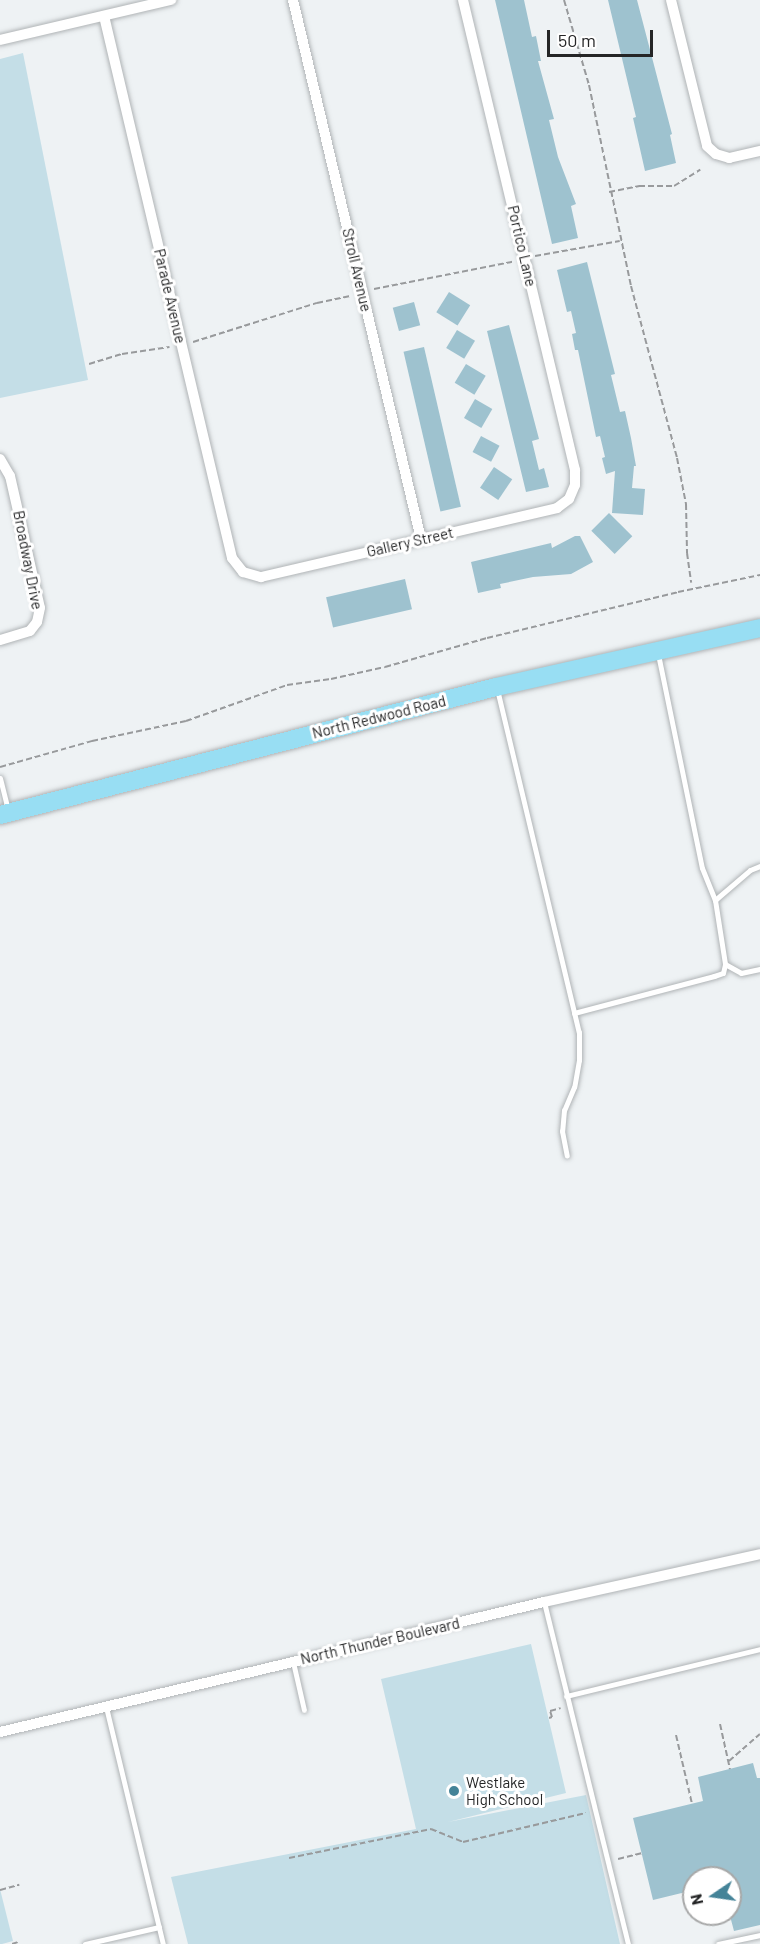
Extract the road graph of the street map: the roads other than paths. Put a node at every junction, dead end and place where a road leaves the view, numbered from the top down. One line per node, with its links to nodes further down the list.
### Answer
1 (171, 0): 5 (street)
2 (293, 0): 10 (street, Stroll Avenue)
3 (463, 0): 9 (street, Portico Lane)
4 (672, 0): 7 (street)
5 (104, 16): 6 (street); 11 (street, Parade Avenue)
6 (0, 40)
7 (760, 151)
8 (0, 459): 13 (street, Broadway Drive)
9 (573, 493): 10 (street, Gallery Street)
10 (421, 539): 11 (street, Gallery Street)
11 (243, 572)
12 (760, 628): 14 (main road, North Redwood Road)
13 (0, 640)
14 (658, 653): 15 (main road, North Redwood Road); 19 (lane)
15 (496, 687): 17 (main road, North Redwood Road); 22 (lane)
16 (0, 778): 17 (lane)
17 (4, 814)
18 (760, 866): 19 (lane)
19 (714, 900): 20 (lane)
20 (725, 964): 21 (lane); 22 (lane)
21 (760, 969)
22 (574, 1012): 23 (lane)
23 (567, 1156)
24 (760, 1554): 25 (street, North Thunder Boulevard)
25 (544, 1602): 27 (street, North Thunder Boulevard); 28 (lane)
26 (760, 1649): 28 (lane)
27 (293, 1662): 29 (street, North Thunder Boulevard); 30 (lane)
28 (567, 1696): 36 (lane)
29 (106, 1707): 31 (street, North Thunder Boulevard); 32 (lane)
30 (304, 1710)
31 (0, 1732)
32 (159, 1927): 34 (lane); 35 (lane)
33 (760, 1935): 37 (lane)
34 (85, 1944)
35 (163, 1944)
36 (628, 1944)
37 (718, 1944)

